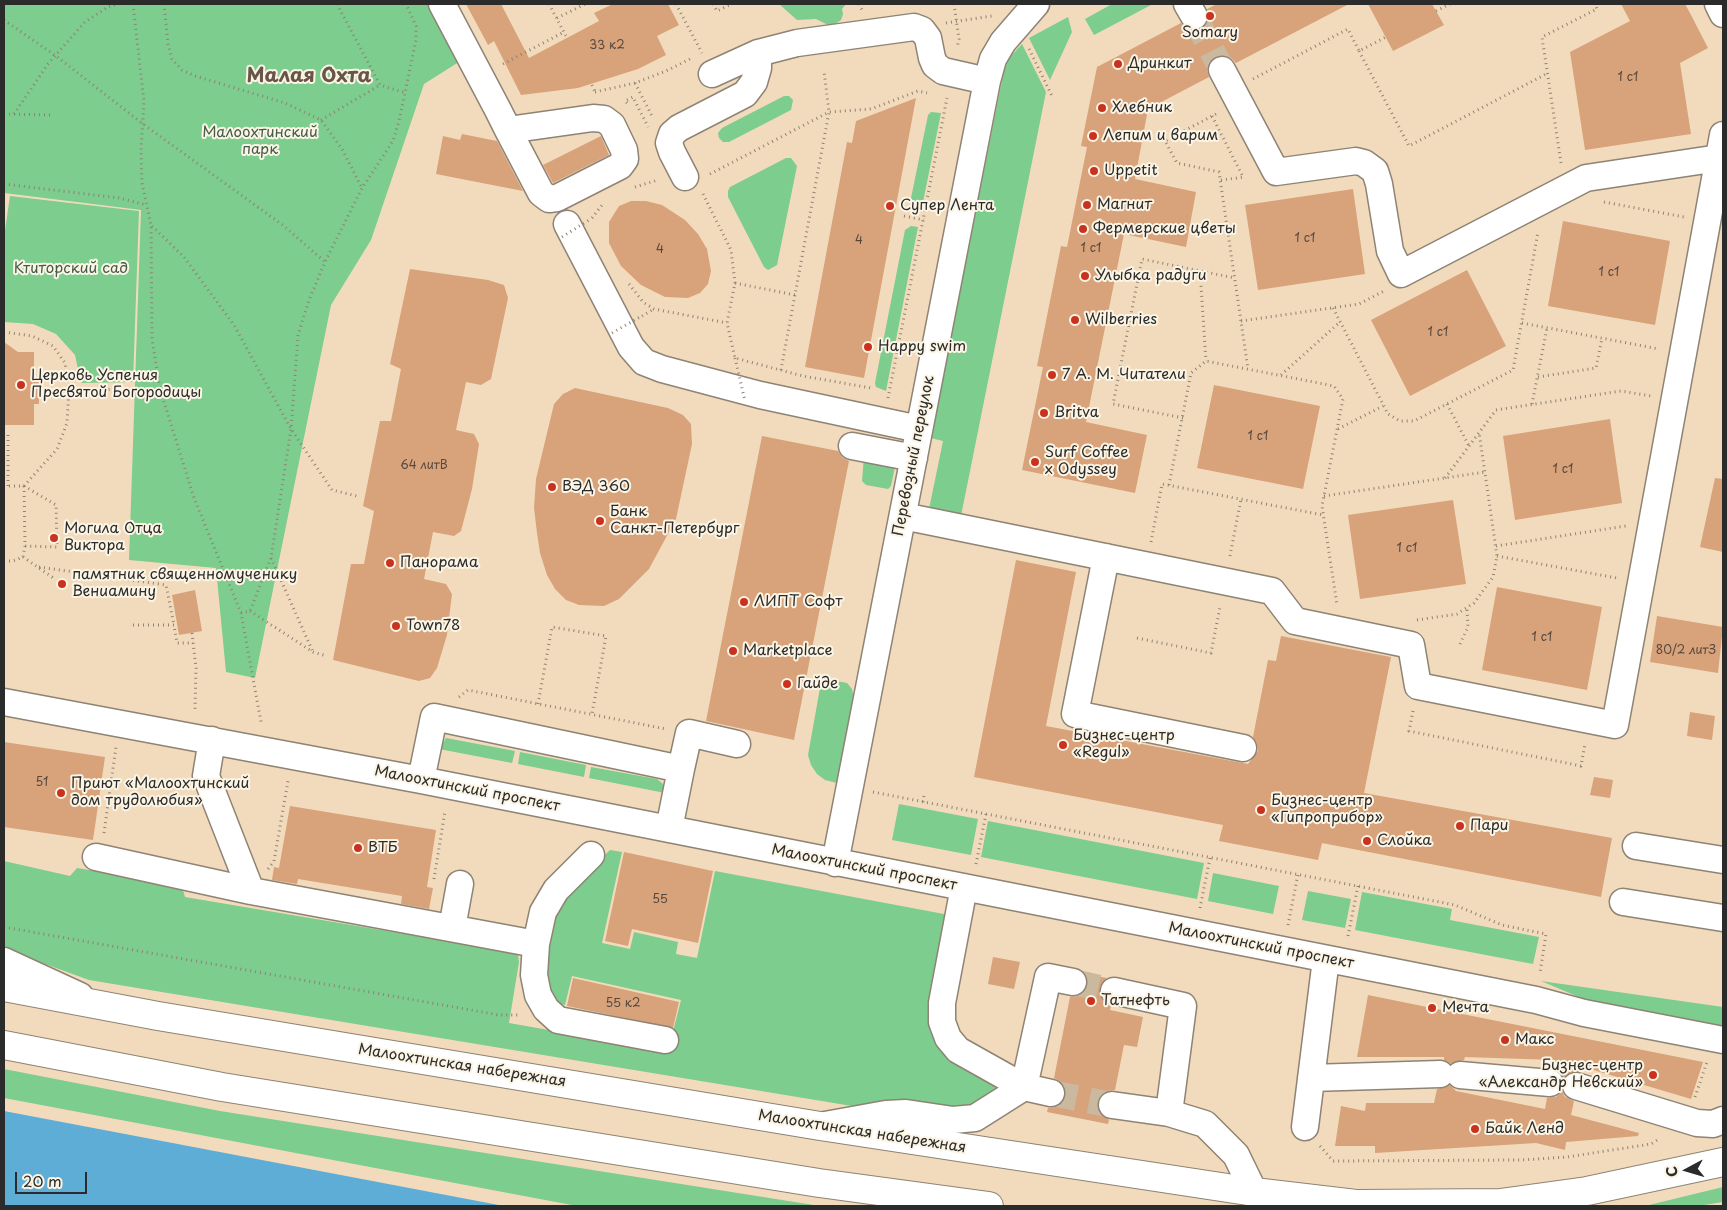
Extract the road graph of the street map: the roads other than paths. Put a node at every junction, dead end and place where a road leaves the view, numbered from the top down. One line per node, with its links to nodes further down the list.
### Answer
1 (442, 4): 9 (street)
2 (1036, 4): 7 (street, Перевозный переулок)
3 (1718, 4): 4 (street)
4 (1723, 14)
5 (758, 53): 6 (street); 7 (street); 11 (street)
6 (707, 64)
7 (987, 81): 13 (street, Перевозный переулок)
8 (1232, 87): 10 (street)
9 (508, 130)
10 (1721, 146): 17 (street)
11 (691, 179)
12 (577, 225): 13 (street)
13 (919, 429): 15 (street, Перевозный переулок)
14 (852, 446): 15 (street)
15 (914, 458): 16 (street, Перевозный переулок)
16 (902, 516): 17 (street); 29 (street, Перевозный переулок)
17 (1106, 557): 21 (street)
18 (4, 702): 19 (street, Малоохтинский проспект)
19 (212, 740): 23 (street, Малоохтинский проспект); 32 (street)
20 (737, 744): 22 (street)
21 (1243, 748)
22 (681, 769): 23 (street); 24 (street)
23 (421, 780): 24 (street, Малоохтинский проспект)
24 (669, 829): 29 (street, Малоохтинский проспект)
25 (1636, 846): 28 (street)
26 (591, 855): 36 (street)
27 (98, 858): 32 (street)
28 (1723, 860)
29 (835, 863): 31 (street, Малоохтинский проспект)
30 (460, 884): 35 (street)
31 (964, 887): 37 (street, Малоохтинский проспект); 49 (street)
32 (251, 891): 35 (street)
33 (1623, 902): 34 (street)
34 (1723, 918)
35 (452, 928): 36 (street)
36 (536, 944): 43 (street)
37 (1326, 959): 44 (street, Малоохтинский проспект); 46 (street)
38 (4, 961): 42 (street)
39 (1073, 982): 49 (street)
40 (4, 987): 42 (main road, Малоохтинская набережная)
41 (1114, 991): 52 (street)
42 (97, 1004): 54 (main road, Малоохтинская набережная)
43 (665, 1040)
44 (1723, 1040)
45 (4, 1045): 58 (main road)
46 (1311, 1078): 47 (street); 55 (street)
47 (1550, 1083)
48 (1576, 1086): 53 (street)
49 (1024, 1087): 50 (street); 54 (street)
50 (1051, 1093)
51 (1112, 1105): 52 (street)
52 (1169, 1113): 57 (street)
53 (1723, 1120)
54 (820, 1126): 57 (main road, Малоохтинская набережная)
55 (1305, 1127)
56 (1723, 1162): 57 (main road, Малоохтинская набережная)
57 (1254, 1192)
58 (961, 1204): 59 (main road)
59 (989, 1206)

